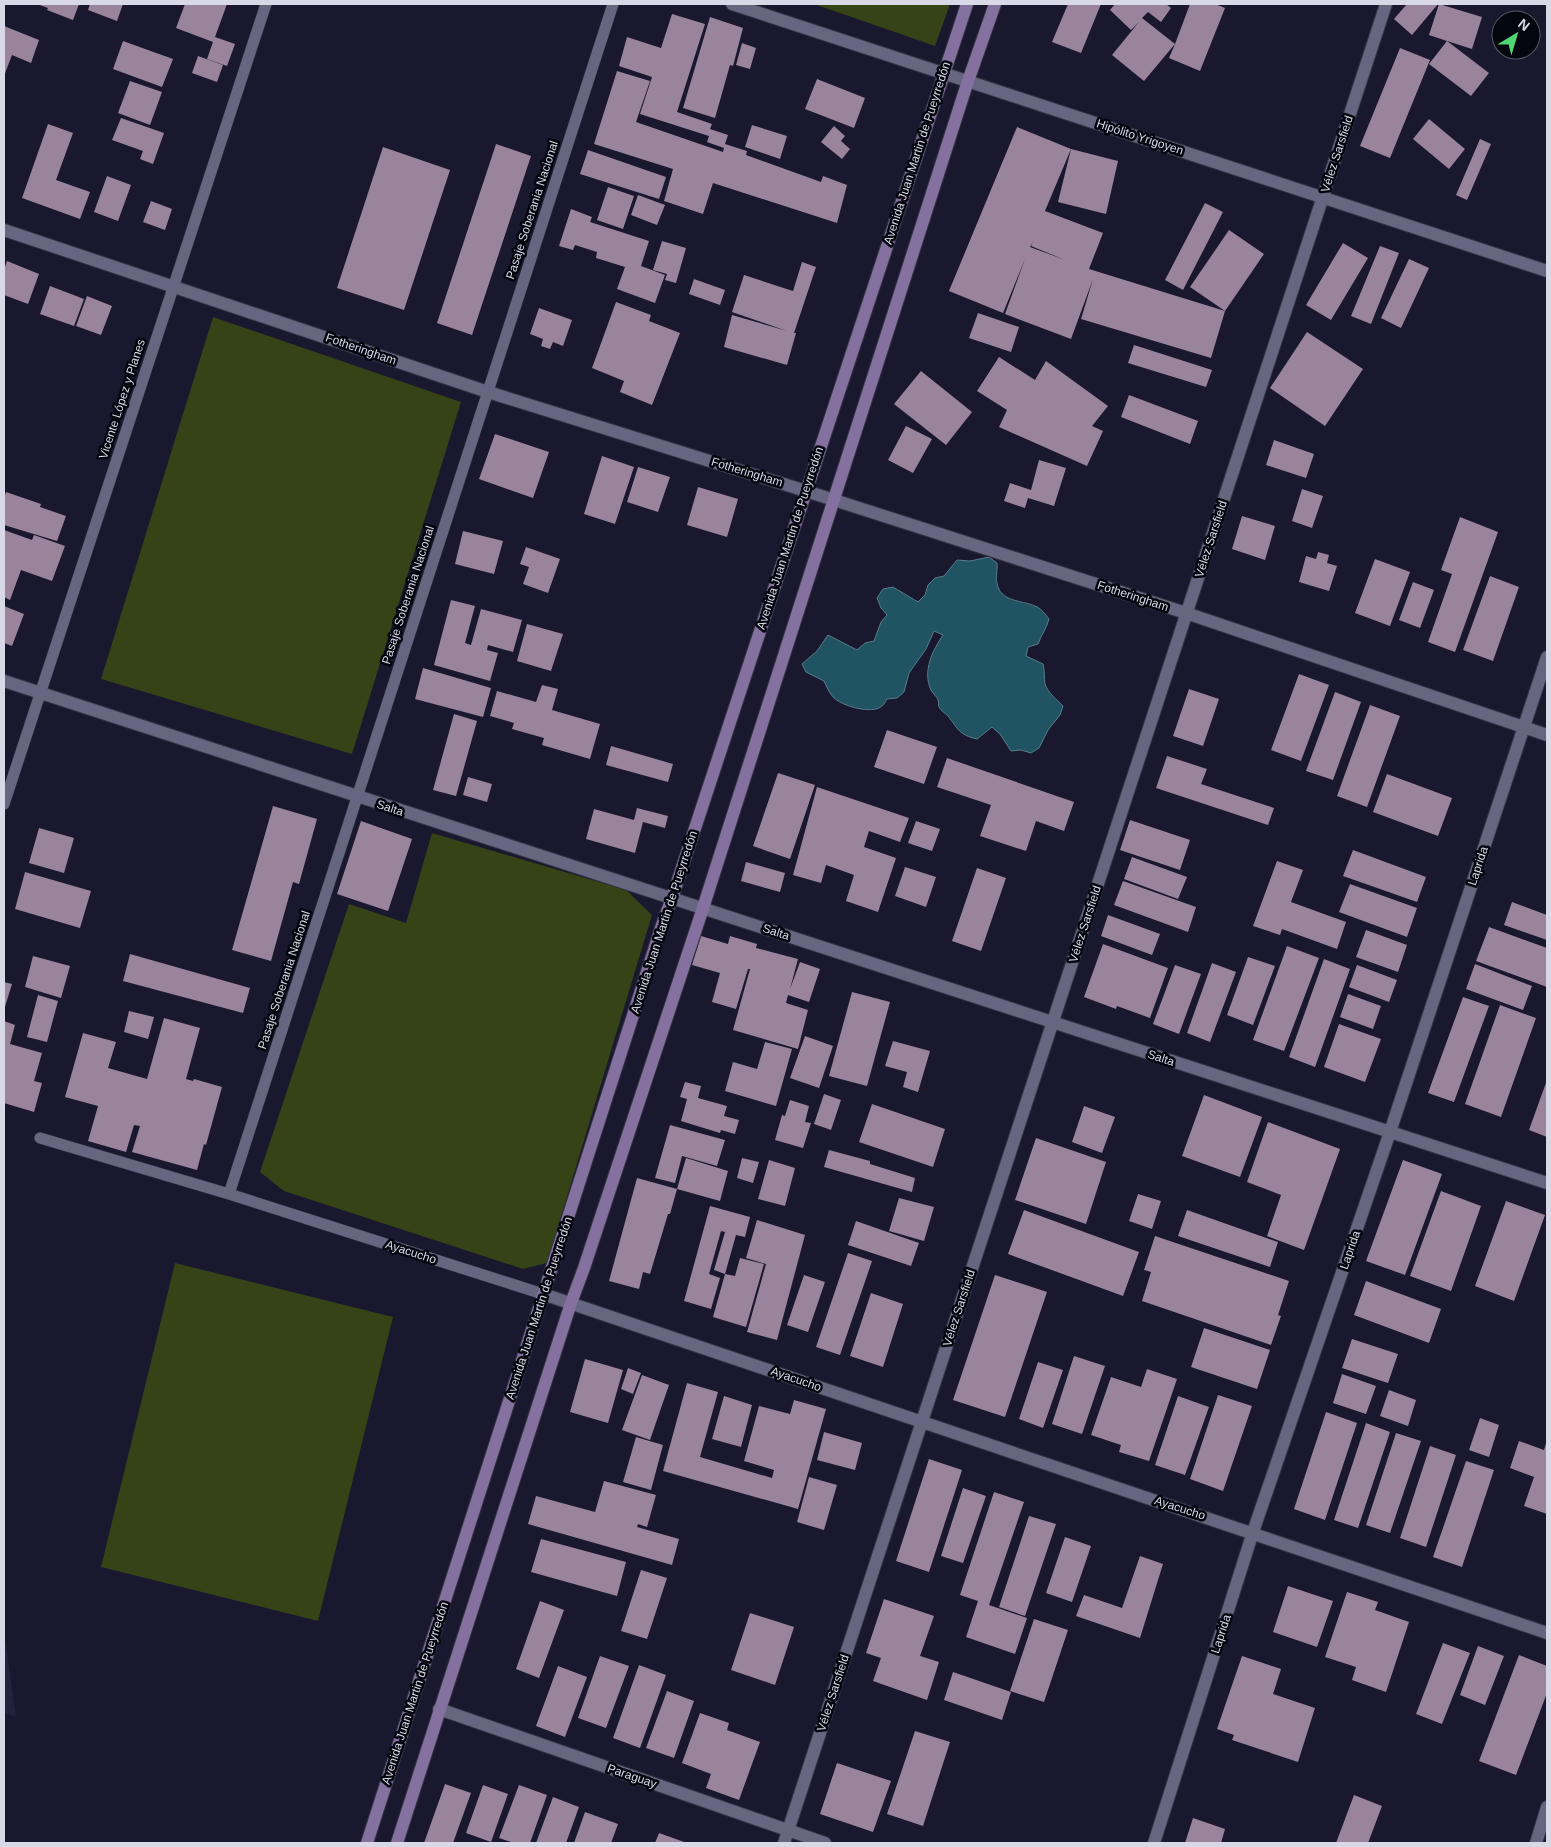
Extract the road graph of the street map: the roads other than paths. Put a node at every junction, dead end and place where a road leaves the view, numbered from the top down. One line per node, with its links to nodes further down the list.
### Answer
1 (266, 4): 12 (lane, Vicente López y Planes)
2 (613, 4): 13 (lane, Pasaje Soberania Nacional)
3 (732, 4): 7 (street, Hipólito Yrigoyen)
4 (967, 4): 7 (main road, Avenida Juan Martin de Pueyrredón)
5 (995, 4): 8 (main road)
6 (1386, 4): 9 (street, Vélez Sarsfield)
7 (944, 73): 8 (street, Hipólito Yrigoyen); 14 (main road, Avenida Juan Martin de Pueyrredón)
8 (968, 80): 9 (street, Hipólito Yrigoyen); 15 (main road)
9 (1323, 197): 11 (street, Hipólito Yrigoyen); 16 (street, Vélez Sarsfield)
10 (4, 230): 12 (street, Fotheringham)
11 (1547, 271)
12 (173, 286): 13 (street, Fotheringham); 19 (lane, Vicente López y Planes)
13 (488, 392): 14 (street, Fotheringham); 22 (lane, Pasaje Soberania Nacional)
14 (806, 491): 15 (street, Fotheringham); 24 (main road, Avenida Juan Martin de Pueyrredón)
15 (834, 500): 16 (street, Fotheringham); 25 (main road)
16 (1186, 613): 20 (street, Fotheringham); 26 (street, Vélez Sarsfield)
17 (1547, 657): 20 (street, Laprida)
18 (4, 681): 19 (street, Salta)
19 (40, 693): 22 (street, Salta); 23 (lane, Vicente López y Planes)
20 (1524, 727): 21 (street, Fotheringham); 27 (street, Laprida)
21 (1547, 735)
22 (357, 797): 24 (street, Salta); 30 (lane, Pasaje Soberania Nacional)
23 (4, 804)
24 (672, 898): 25 (street, Salta); 31 (main road, Avenida Juan Martin de Pueyrredón)
25 (703, 908): 26 (street, Salta); 32 (main road)
26 (1052, 1022): 27 (street, Salta); 33 (street, Vélez Sarsfield)
27 (1390, 1132): 29 (street, Salta); 34 (street, Laprida)
28 (40, 1138): 30 (lane, Ayacucho)
29 (1547, 1184)
30 (229, 1194): 31 (lane, Ayacucho)
31 (543, 1294): 32 (street, Ayacucho); 39 (main road, Avenida Juan Martin de Pueyrredón)
32 (571, 1303): 33 (street, Ayacucho); 36 (main road)
33 (922, 1422): 34 (street, Ayacucho); 38 (street, Vélez Sarsfield)
34 (1253, 1532): 35 (street, Ayacucho); 43 (street, Laprida)
35 (1547, 1632)
36 (439, 1709): 38 (street, Paraguay); 40 (main road)
37 (1547, 1807): 44 (street)
38 (788, 1830): 41 (street, Vélez Sarsfield); 42 (street, Paraguay)
39 (367, 1843)
40 (397, 1843)
41 (784, 1843)
42 (825, 1843)
43 (1154, 1843)
44 (1536, 1843)

